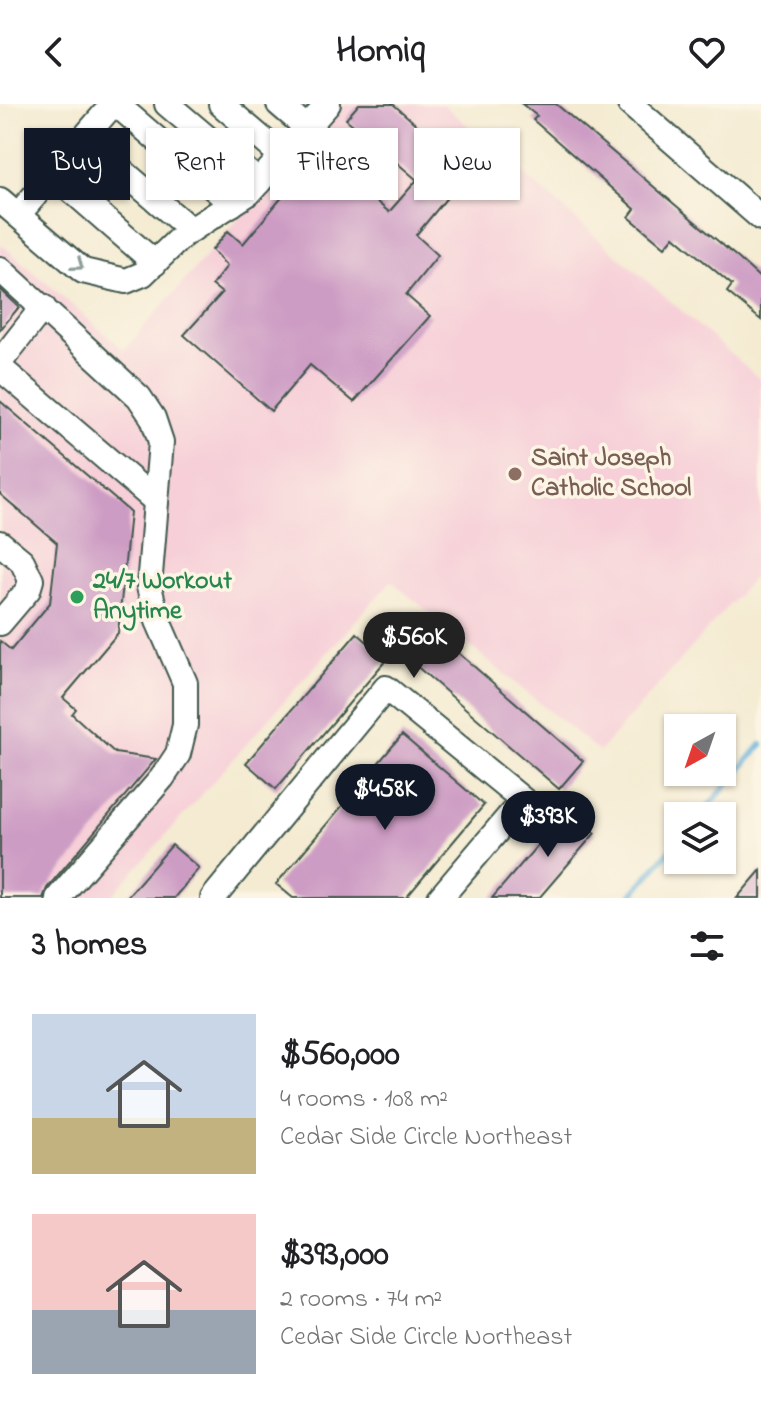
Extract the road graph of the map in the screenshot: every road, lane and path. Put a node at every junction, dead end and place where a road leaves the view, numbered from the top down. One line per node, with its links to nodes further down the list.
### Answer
1 (115, 104): 7 (street); 14 (street)
2 (167, 104): 12 (street)
3 (221, 104): 9 (street)
4 (279, 104): 8 (street)
5 (328, 104): 8 (street)
6 (630, 104): 16 (street)
7 (93, 128)
8 (307, 128)
9 (270, 146)
10 (270, 170): 12 (street)
11 (130, 178): 17 (street)
12 (259, 182): 14 (street)
13 (83, 200): 18 (street)
14 (232, 204): 17 (street)
15 (9, 208): 18 (street, one-way to 18)
16 (761, 218)
17 (191, 230): 18 (street)
18 (155, 263)
19 (0, 269): 20 (street)
20 (43, 307): 21 (street); 22 (street)
21 (0, 365): 22 (street)
22 (156, 501): 25 (street)
23 (0, 543): 24 (street)
24 (0, 623)
25 (58, 898)
26 (213, 898): 27 (street)
27 (440, 898)

